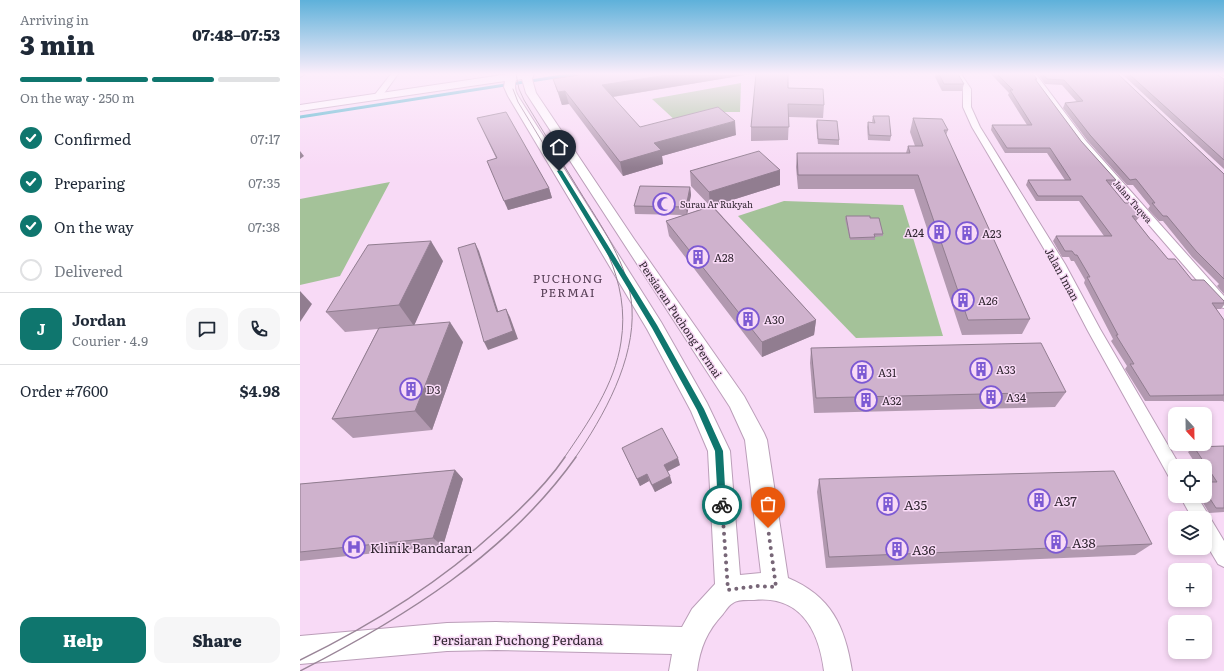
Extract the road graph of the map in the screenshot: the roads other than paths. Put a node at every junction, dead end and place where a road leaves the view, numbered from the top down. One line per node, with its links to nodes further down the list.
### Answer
1 (314, 105): 6 (main road)
2 (526, 105): 12 (main road, Persiaran Puchong Permai)
3 (528, 105): 11 (main road, Persiaran Puchong Permai)
4 (967, 105): 8 (street, Jalan Iman)
5 (1056, 105): 7 (street, Jalan Taqwa)
6 (300, 108)
7 (1224, 304)
8 (1168, 460)
9 (1212, 537): 10 (street)
10 (1224, 558)
11 (776, 587): 12 (main road); 16 (main road)
12 (728, 590): 13 (main road)
13 (689, 641): 14 (main road, Persiaran Puchong Perdana); 15 (main road)
14 (300, 650)
15 (683, 671)
16 (838, 671)

